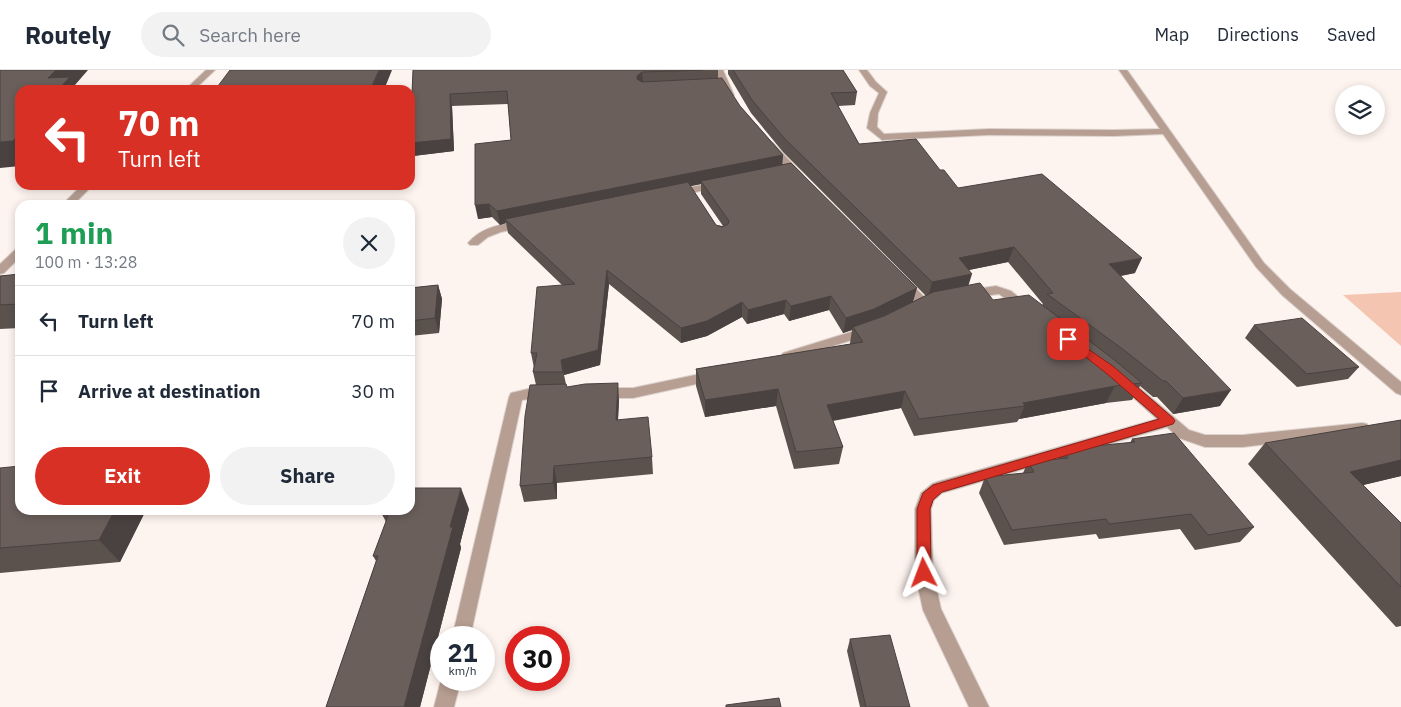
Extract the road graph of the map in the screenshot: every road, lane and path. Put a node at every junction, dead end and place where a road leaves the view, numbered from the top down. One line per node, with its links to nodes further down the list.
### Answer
1 (211, 70): 5 (street)
2 (719, 70): 6 (street)
3 (863, 70): 7 (street)
4 (1123, 70): 7 (street)
5 (194, 85)
6 (734, 102)
7 (1166, 132): 26 (street)
8 (763, 137): 10 (street)
9 (728, 183): 12 (street)
10 (806, 184)
11 (83, 190): 13 (street)
12 (664, 195)
13 (72, 200)
14 (535, 221): 15 (street)
15 (474, 243)
16 (15, 256): 18 (street)
17 (892, 270): 20 (street)
18 (0, 271)
19 (953, 298): 21 (street)
20 (925, 305)
21 (1043, 319)
22 (883, 325): 23 (street)
23 (776, 359)
24 (1110, 370): 29 (street)
25 (729, 372): 28 (street)
26 (1401, 390)
27 (562, 393): 31 (street)
28 (582, 393)
29 (1169, 421): 30 (street); 34 (street)
30 (1371, 427)
31 (464, 626)
32 (448, 691): 33 (street)
33 (444, 707)
34 (979, 707)

